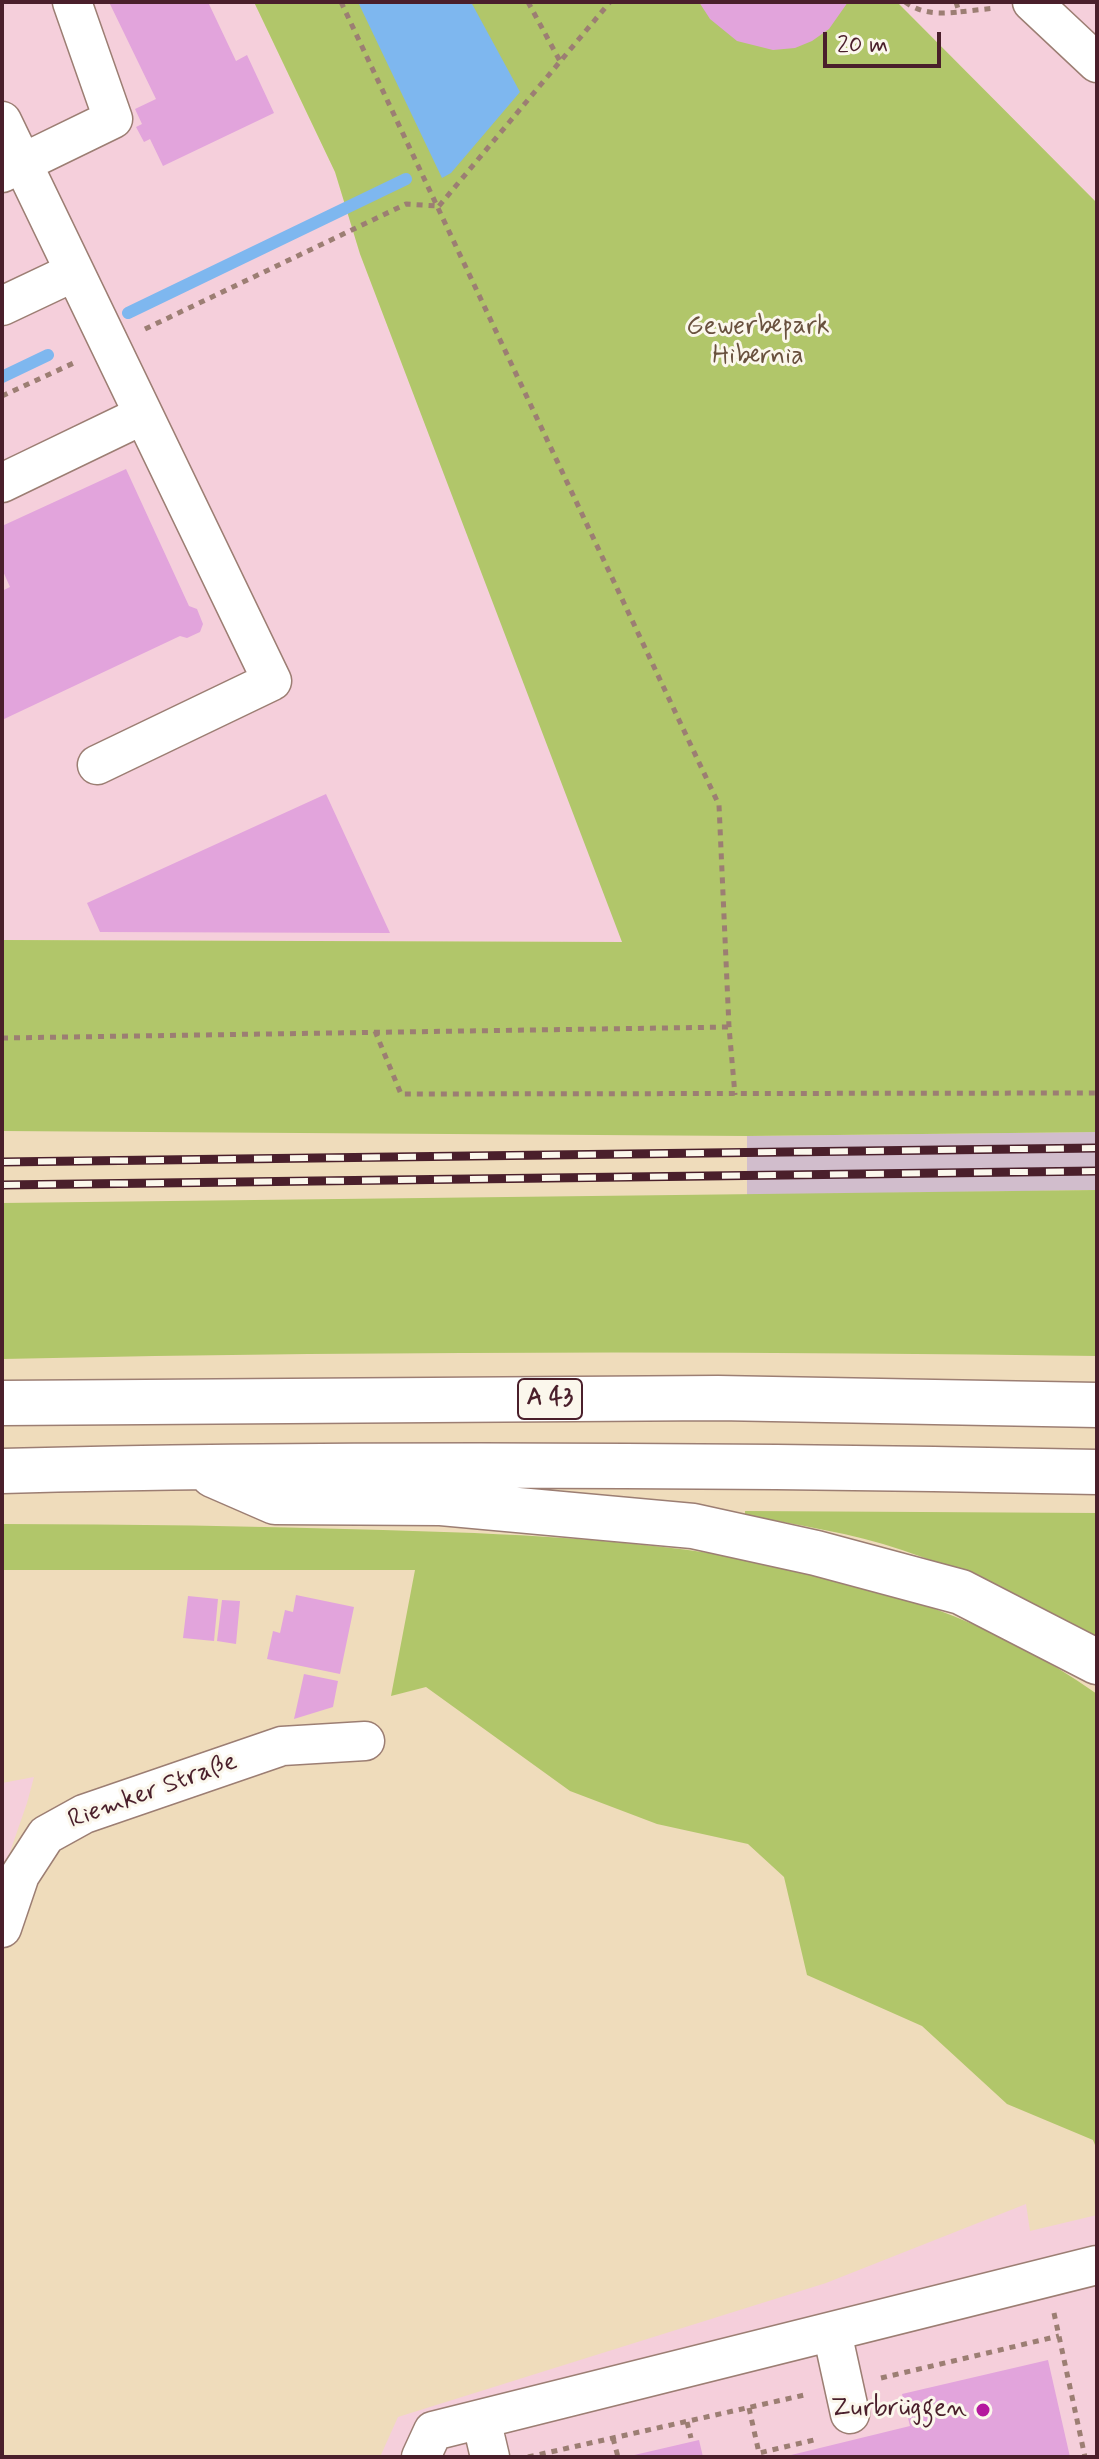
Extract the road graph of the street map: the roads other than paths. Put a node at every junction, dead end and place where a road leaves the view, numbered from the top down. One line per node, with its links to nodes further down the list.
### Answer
1 (72, 2): 5 (street)
2 (1016, 5): 3 (street)
3 (1097, 63)
4 (2, 121): 5 (street)
5 (12, 168): 6 (street)
6 (74, 272): 7 (street); 8 (street)
7 (2, 306)
8 (143, 415): 9 (street); 10 (street)
9 (2, 483)
10 (97, 765)
11 (2, 1403): 12 (highway, A 43)
12 (1097, 1405)
13 (196, 1468): 14 (highway); 15 (highway); 16 (highway)
14 (2, 1471)
15 (1097, 1472)
16 (1097, 1662)
17 (365, 1741): 18 (street, Riemker Straße)
18 (2, 1928)
19 (1097, 2265): 20 (street)
20 (832, 2332): 21 (street); 22 (street)
21 (848, 2400)
22 (481, 2419): 23 (street); 24 (street)
23 (421, 2457)
24 (490, 2457)

